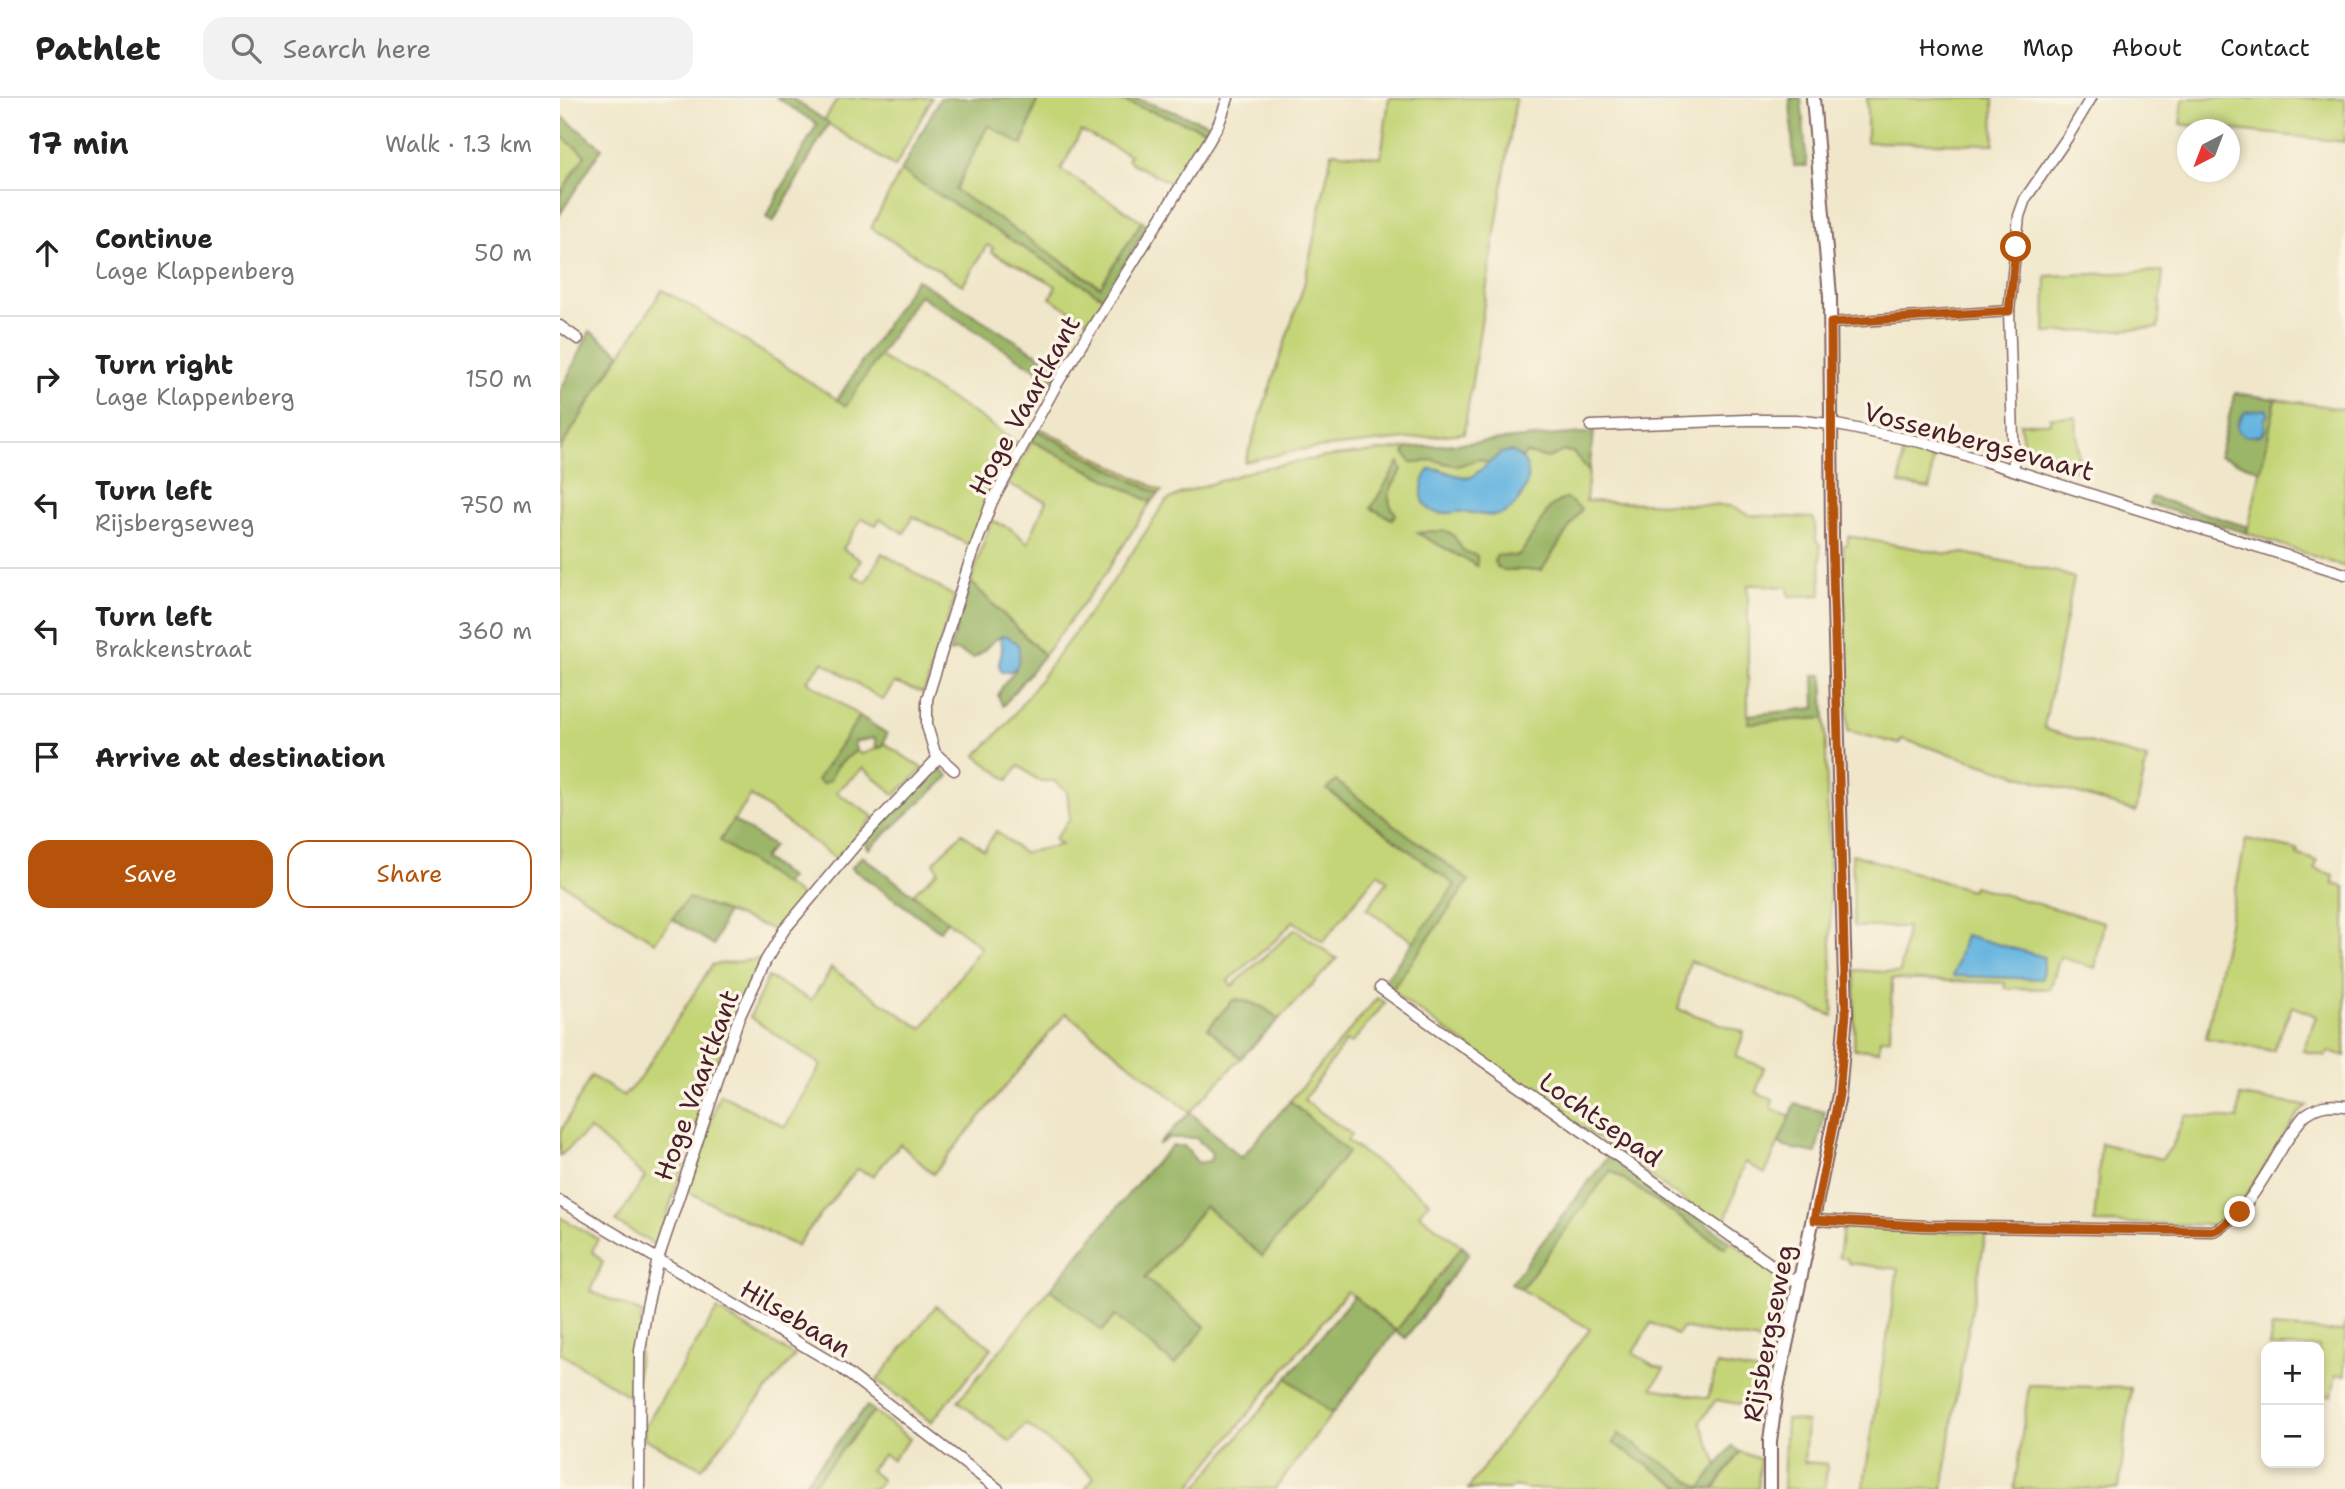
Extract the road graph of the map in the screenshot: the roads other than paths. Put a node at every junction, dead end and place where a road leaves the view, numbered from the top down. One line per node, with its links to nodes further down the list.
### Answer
1 (1228, 98): 12 (street, Hoge Vaartkant)
2 (1813, 98): 5 (main road, Rijsbergseweg)
3 (2091, 98): 4 (street)
4 (2009, 311): 5 (street); 10 (street)
5 (1831, 323): 8 (main road, Rijsbergseweg)
6 (560, 326): 7 (street)
7 (578, 339)
8 (1832, 424): 9 (street, Vossenbergsevaart); 10 (street, Vossenbergsevaart); 17 (main road, Rijsbergseweg)
9 (1591, 426)
10 (2014, 469): 11 (street, Vossenbergsevaart)
11 (2345, 574)
12 (939, 757): 13 (street, Hoge Vaartkant); 18 (street, Hoge Vaartkant)
13 (954, 771)
14 (1380, 988): 19 (street, Lochtsepad)
15 (2345, 1107): 17 (street)
16 (560, 1200): 18 (street, Hilsebaan)
17 (1814, 1220): 19 (main road, Rijsbergseweg)
18 (658, 1259): 20 (street, Hoge Vaartkant); 21 (street, Hilsebaan)
19 (1800, 1282): 22 (main road, Rijsbergseweg)
20 (639, 1489)
21 (998, 1489)
22 (1770, 1489)

